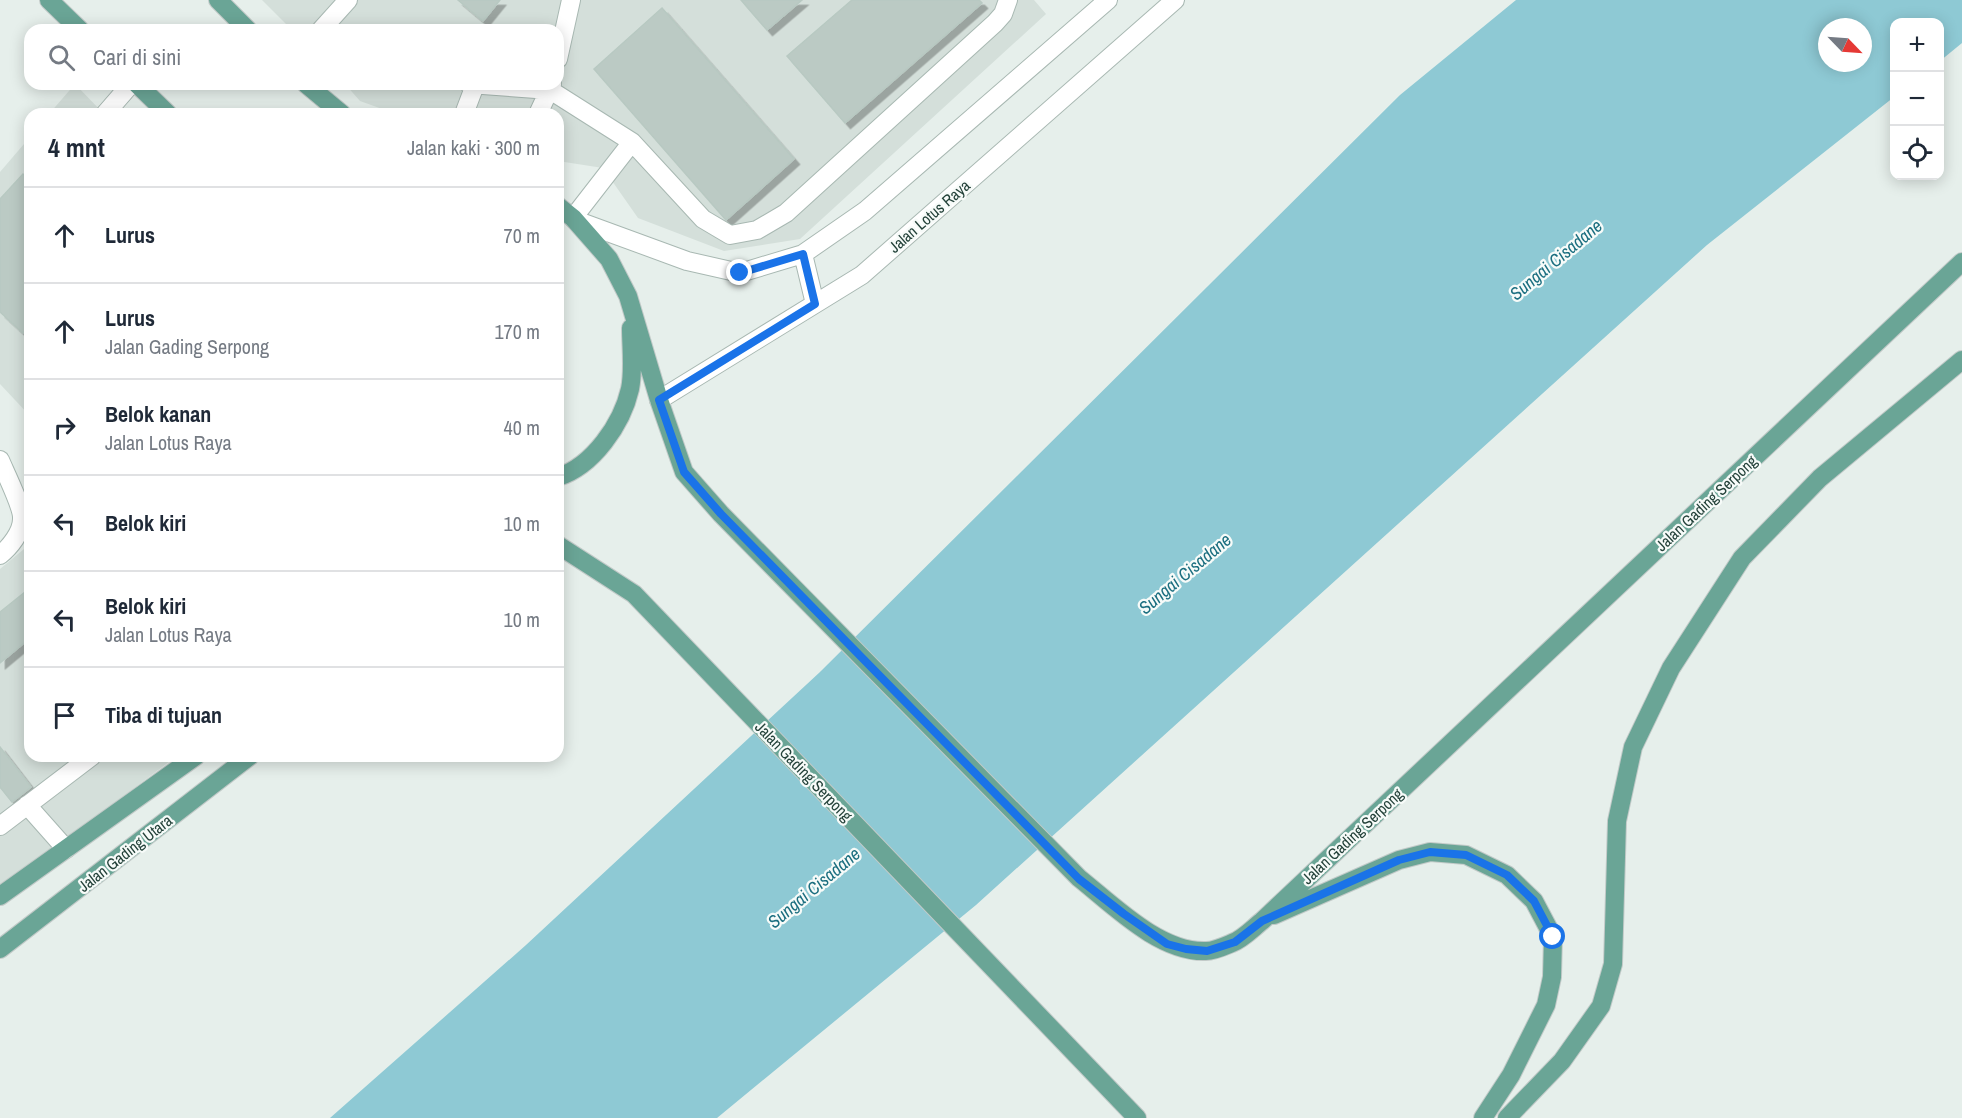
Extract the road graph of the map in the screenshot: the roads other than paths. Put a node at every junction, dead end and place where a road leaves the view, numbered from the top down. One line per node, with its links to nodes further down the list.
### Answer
1 (49, 0): 8 (main road)
2 (218, 0): 9 (main road)
3 (348, 0): 10 (street)
4 (571, 0): 11 (street)
5 (1008, 0): 23 (street)
6 (1108, 0): 26 (street)
7 (1175, 0): 28 (street, Jalan Lotus Raya)
8 (74, 24)
9 (242, 24)
10 (326, 24)
11 (564, 32)
12 (126, 90): 18 (street)
13 (143, 90): 19 (main road)
14 (313, 90): 20 (main road)
15 (471, 90): 21 (street)
16 (550, 90): 22 (street)
17 (555, 90): 23 (street)
18 (110, 108)
19 (162, 108)
20 (335, 108)
21 (466, 108)
22 (541, 108)
23 (632, 142): 25 (street)
24 (564, 211): 25 (main road, Jalan Gading Serpong)
25 (574, 219): 26 (street); 29 (main road, Jalan Gading Serpong)
26 (803, 254): 28 (street)
27 (1962, 262): 43 (main road, Jalan Gading Serpong)
28 (815, 304): 31 (street, Jalan Lotus Raya)
29 (631, 308): 31 (main road, Jalan Gading Serpong); 33 (main road)
30 (1962, 360): 47 (main road)
31 (659, 400): 43 (main road, Jalan Gading Serpong)
32 (0, 460): 35 (street)
33 (564, 475)
34 (564, 549): 45 (main road, Jalan Gading Serpong)
35 (3, 553)
36 (84, 762): 39 (street)
37 (185, 762): 41 (main road)
38 (242, 762): 44 (main road, Jalan Gading Utara)
39 (27, 805): 40 (street); 41 (street)
40 (0, 826)
41 (66, 849): 42 (main road)
42 (0, 896)
43 (1262, 921): 46 (main road)
44 (0, 949)
45 (1137, 1118)
46 (1483, 1118)
47 (1507, 1118)

